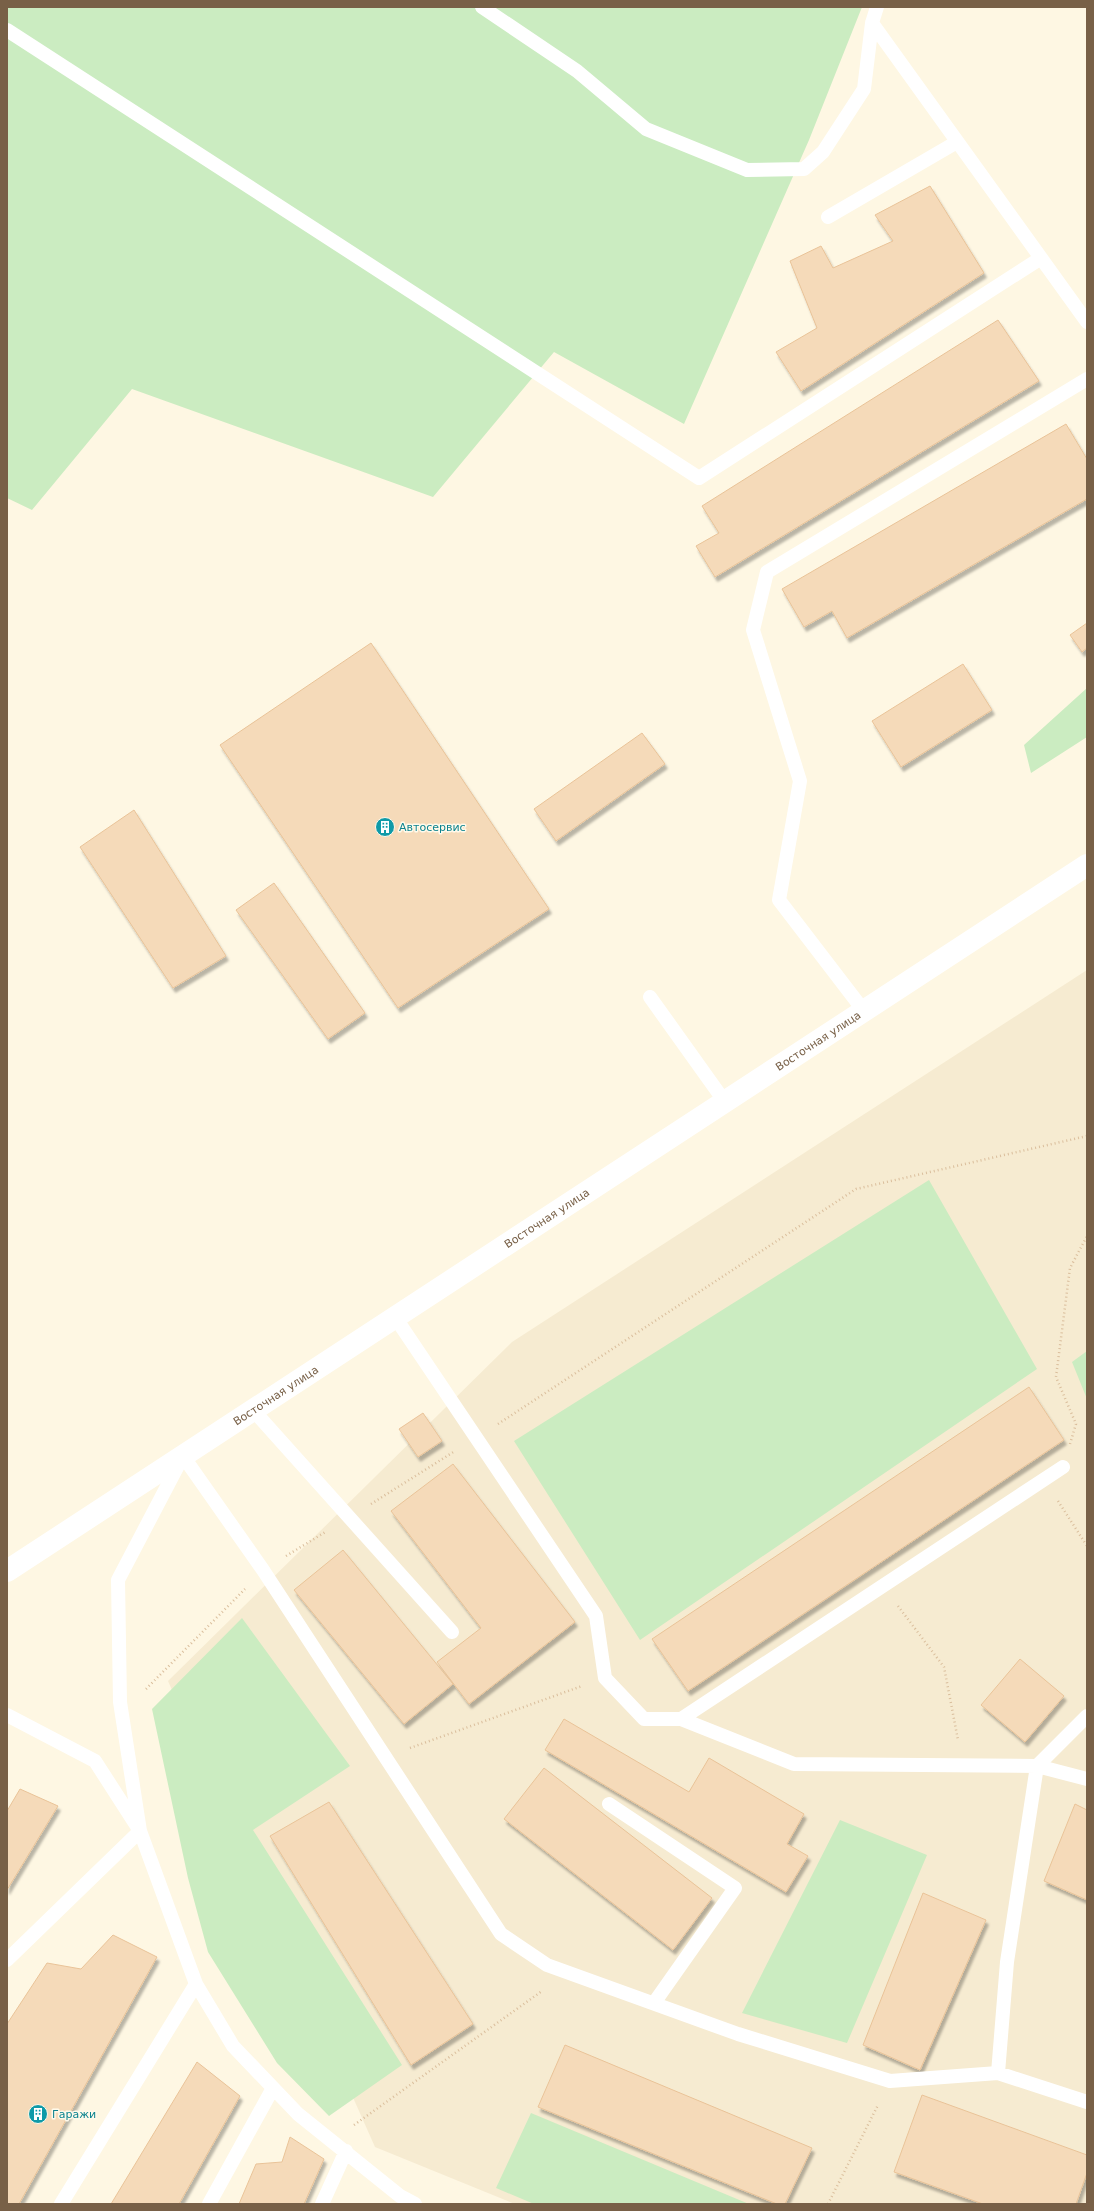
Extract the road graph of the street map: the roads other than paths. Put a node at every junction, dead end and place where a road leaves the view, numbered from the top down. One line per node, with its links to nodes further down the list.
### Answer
1 (482, 7): 3 (lane)
2 (876, 7): 3 (lane)
3 (872, 23): 5 (lane)
4 (7, 30): 7 (lane)
5 (958, 142): 6 (lane); 7 (lane)
6 (828, 217)
7 (1041, 258): 8 (lane)
8 (1087, 322)
9 (1087, 379): 12 (lane)
10 (1087, 865): 12 (main road, Восточная улица)
11 (650, 997): 13 (lane)
12 (864, 1011): 13 (main road, Восточная улица)
13 (725, 1102): 14 (main road, Восточная улица)
14 (395, 1318): 15 (main road, Восточная улица); 22 (lane)
15 (253, 1410): 16 (main road, Восточная улица); 19 (lane)
16 (183, 1456): 18 (main road, Восточная улица); 27 (lane); 30 (lane)
17 (1063, 1467): 22 (lane)
18 (7, 1571)
19 (452, 1632)
20 (7, 1715): 27 (lane)
21 (1087, 1716): 24 (lane)
22 (681, 1720): 24 (lane)
23 (1087, 1728): 24 (lane)
24 (1036, 1766): 25 (lane); 31 (lane)
25 (1087, 1779)
26 (609, 1804): 30 (lane)
27 (140, 1831): 28 (lane); 29 (lane)
28 (7, 1960)
29 (196, 1984): 32 (lane); 35 (lane)
30 (654, 2003): 31 (lane)
31 (998, 2073): 33 (lane)
32 (273, 2088): 34 (lane); 36 (lane)
33 (1087, 2102)
34 (346, 2151): 37 (lane); 38 (lane)
35 (61, 2204)
36 (209, 2204)
37 (322, 2204)
38 (415, 2204)

